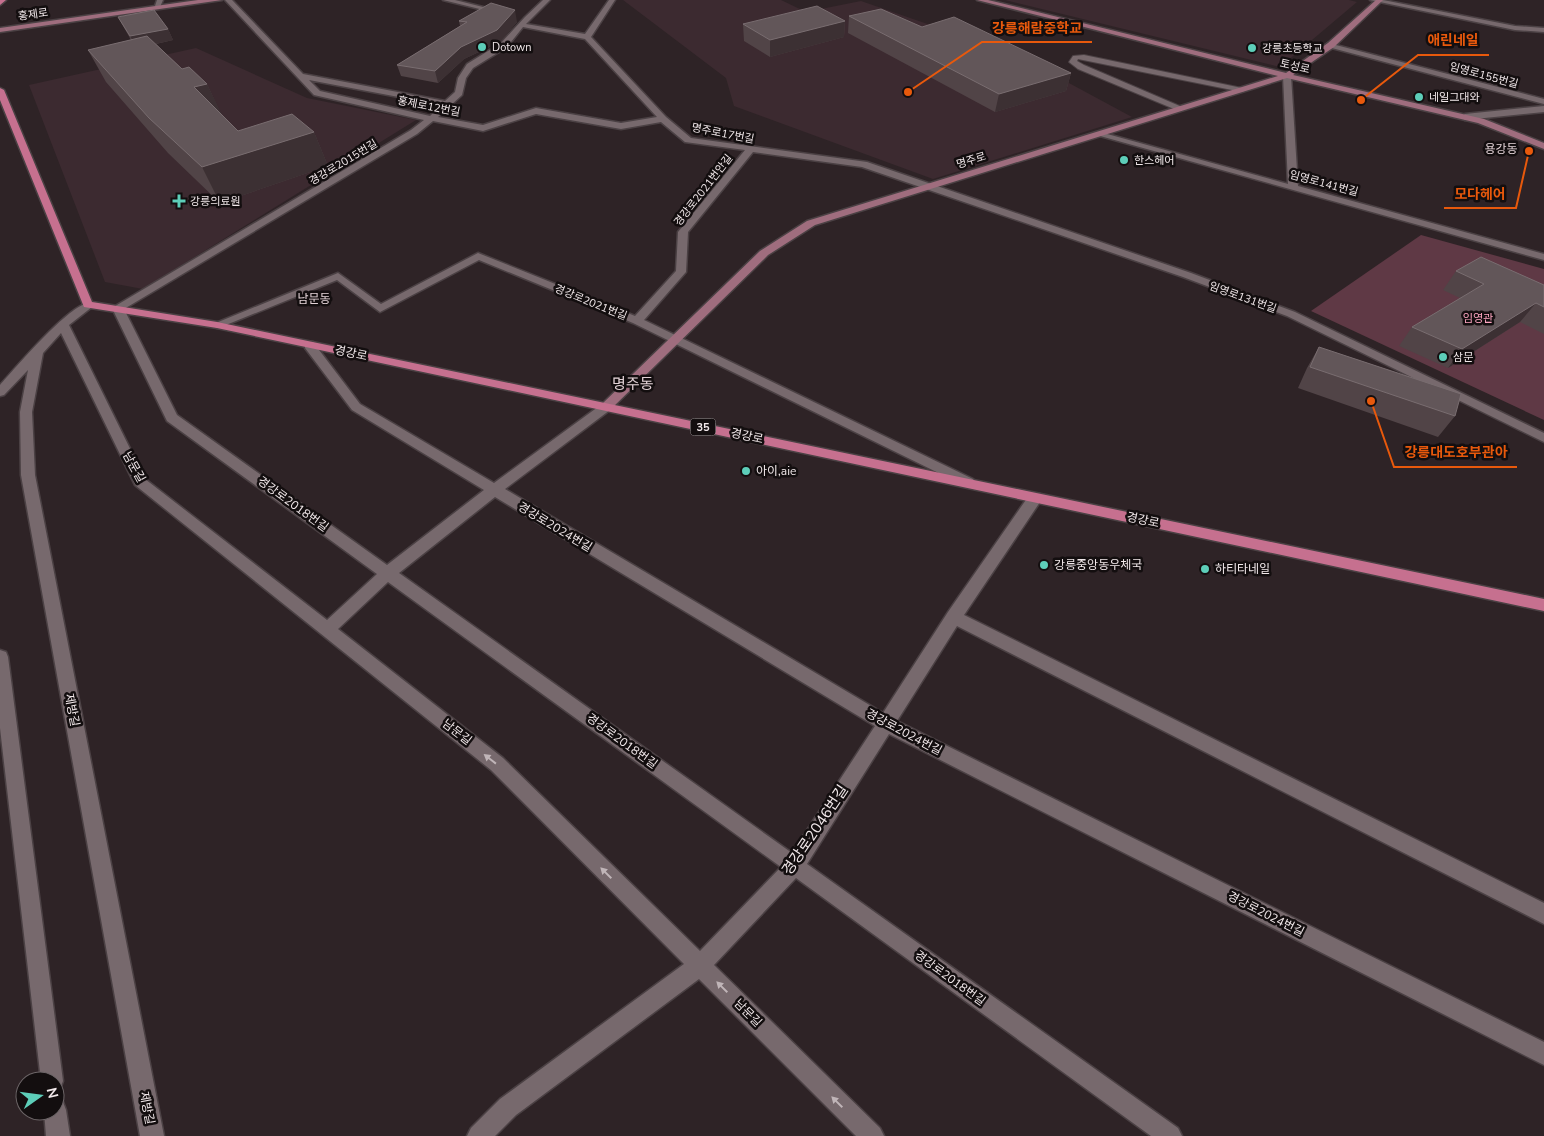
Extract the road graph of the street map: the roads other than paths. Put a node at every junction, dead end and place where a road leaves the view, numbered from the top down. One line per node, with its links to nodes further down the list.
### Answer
1 (3, 0): 9 (main road)
2 (219, 0): 10 (street, 홍제로)
3 (228, 0): 17 (street, 홍제로12번길)
4 (446, 0): 11 (street)
5 (546, 0): 12 (street, 경강로2015번길)
6 (612, 0): 15 (street)
7 (980, 0): 18 (street, 토성로)
8 (1377, 1): 14 (street); 16 (street, 명주로)
9 (0, 3)
10 (159, 3): 13 (street, 홍제로)
11 (509, 14)
12 (522, 20): 15 (street); 22 (street, 경강로2015번길)
13 (0, 30)
14 (1544, 30)
15 (588, 37): 27 (street, 명주로17번길)
16 (1331, 46): 18 (street, 명주로); 21 (street, 임영로155번길)
17 (301, 76): 22 (street); 26 (street, 홍제로12번길)
18 (1287, 76): 20 (street, 명주로); 25 (street, 토성로); 32 (street)
19 (0, 90): 34 (main road)
20 (1242, 90): 23 (street, 명주로); 23 (lane)
21 (1544, 102)
22 (448, 104): 26 (street, 경강로2015번길)
23 (1179, 109): 28 (street, 명주로)
24 (1544, 109): 25 (street)
25 (1465, 117): 29 (street, 토성로)
26 (432, 118): 27 (street, 홍제로12번길); 35 (street, 경강로2015번길)
27 (663, 120): 30 (street, 명주로17번길)
28 (1097, 134): 31 (street, 명주로); 32 (street, 임영로141번길)
29 (1544, 146)
30 (750, 150): 31 (street, 명주로17번길); 36 (street, 경강로2021번안길)
31 (930, 186): 39 (street, 명주로); 44 (street, 임영로131번길)
32 (1292, 188): 33 (street, 임영로141번길)
33 (1544, 257)
34 (88, 305): 35 (main road, 경강로 / 35); 37 (street)
35 (118, 308): 38 (main road, 경강로 / 35); 48 (street, 경강로2018번길)
36 (638, 321): 38 (street, 경강로2021번길); 39 (street, 경강로2021번길)
37 (63, 324): 41 (street); 51 (street, 남문길)
38 (217, 325): 40 (main road, 경강로 / 35)
39 (675, 339): 43 (street, 명주로); 45 (street, 경강로2021번길)
40 (309, 345): 43 (main road, 경강로 / 35); 46 (street, 경강로2024번길)
41 (37, 352): 42 (street); 61 (street, 제방길)
42 (0, 392)
43 (606, 407): 45 (main road, 경강로 / 35); 46 (street)
44 (1544, 438)
45 (968, 482): 47 (main road, 경강로 / 35)
46 (494, 490): 48 (street); 53 (street, 경강로2024번길)
47 (1035, 498): 49 (main road, 경강로 / 35); 50 (street, 경강로2046번길)
48 (388, 573): 51 (street); 54 (street, 경강로2018번길)
49 (1544, 605)
50 (954, 617): 53 (street, 경강로2046번길); 55 (street)
51 (327, 630): 56 (street, 남문길, one-way to 51)
52 (0, 657): 58 (street)
53 (886, 724): 54 (street, 경강로2046번길); 57 (street, 경강로2024번길)
54 (795, 866): 56 (street, 경강로2046번길); 64 (street, 경강로2018번길)
55 (1544, 914)
56 (700, 965): 62 (street, 경강로2046번길); 63 (street, 남문길, one-way to 56)
57 (1544, 1054)
58 (51, 1071)
59 (56, 1121): 60 (street)
60 (58, 1136)
61 (152, 1136)
62 (479, 1136)
63 (872, 1136)
64 (1170, 1136)

